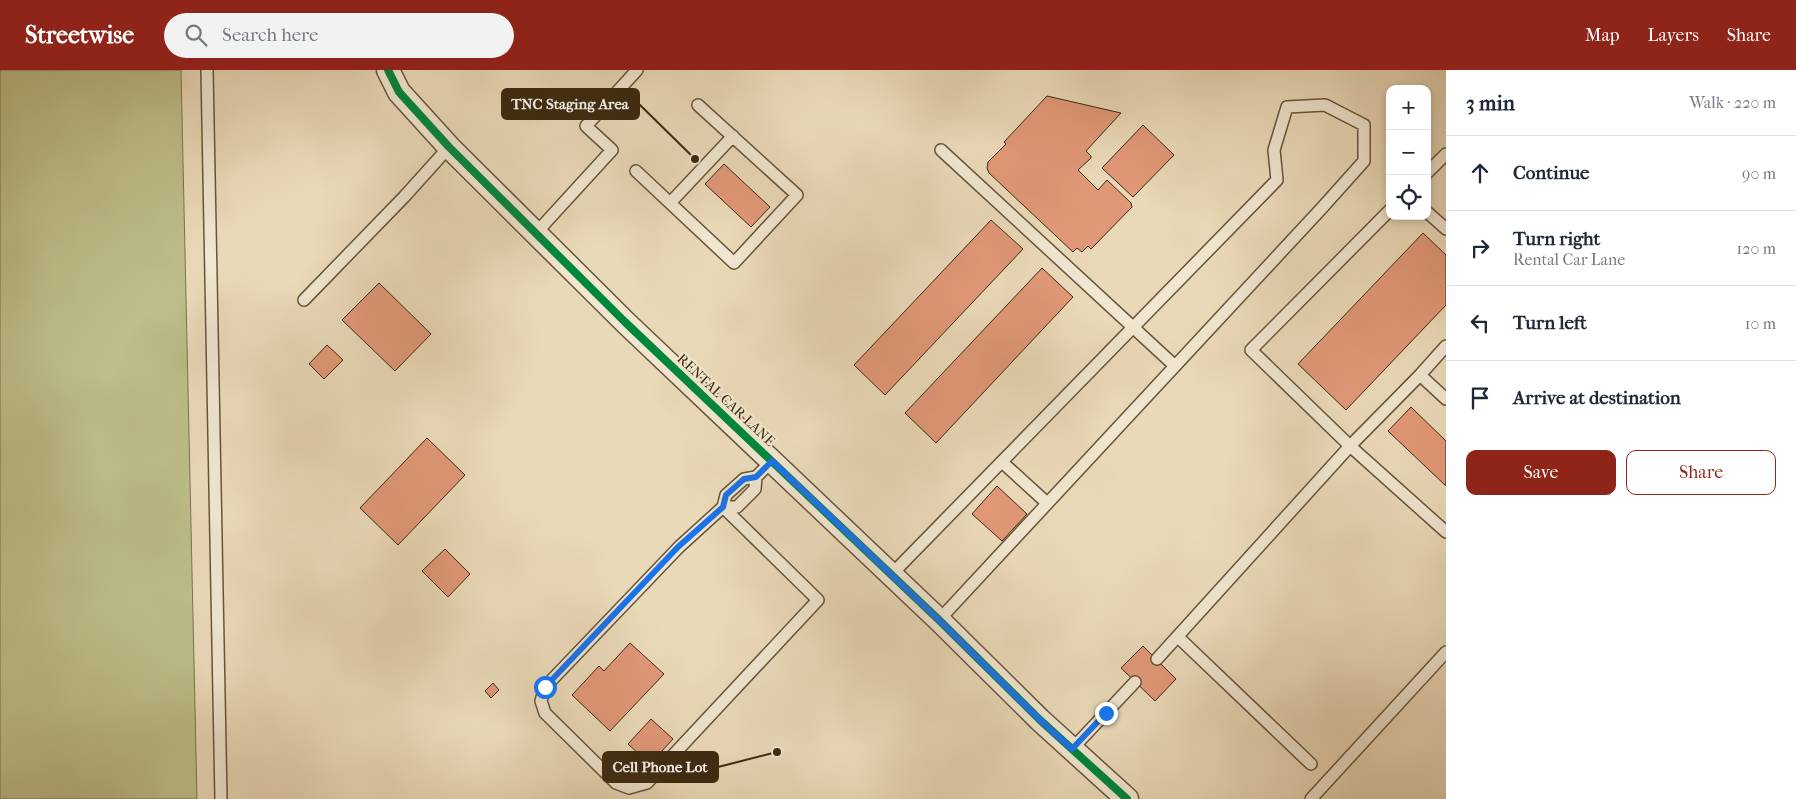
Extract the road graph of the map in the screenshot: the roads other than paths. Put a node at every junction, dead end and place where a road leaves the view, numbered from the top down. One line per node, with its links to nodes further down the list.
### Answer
1 (207, 70): 36 (lane)
2 (388, 70): 6 (street, RENTAL CAR LANE)
3 (638, 70): 15 (lane)
4 (698, 104): 5 (lane)
5 (733, 136): 11 (lane); 11 (lane)
6 (449, 147): 15 (street, RENTAL CAR LANE); 16 (lane)
7 (941, 150): 17 (lane)
8 (1446, 154): 9 (lane)
9 (1431, 169)
10 (636, 171): 11 (lane)
11 (670, 203)
12 (1386, 214): 22 (lane)
13 (1431, 216): 14 (lane)
14 (1446, 229)
15 (536, 233): 23 (street, RENTAL CAR LANE)
16 (304, 300)
17 (1134, 327): 19 (lane); 19 (lane); 24 (lane)
18 (1446, 346): 20 (lane)
19 (1175, 366): 25 (lane)
20 (1420, 375): 21 (lane); 22 (lane)
21 (1446, 399)
22 (1350, 446): 27 (lane); 30 (lane)
23 (772, 461): 26 (lane); 28 (street, RENTAL CAR LANE)
24 (1002, 462): 25 (lane); 28 (lane)
25 (1047, 504): 29 (lane)
26 (723, 507): 26 (lane)
27 (1446, 532)
28 (892, 575): 29 (street, RENTAL CAR LANE)
29 (939, 620): 34 (street, RENTAL CAR LANE)
30 (1178, 637): 32 (lane); 35 (lane)
31 (1446, 652): 38 (lane)
32 (1157, 660)
33 (1135, 682): 34 (lane)
34 (1072, 749): 37 (street, RENTAL CAR LANE)
35 (1311, 764)
36 (221, 799)
37 (1127, 799)
38 (1310, 799)

